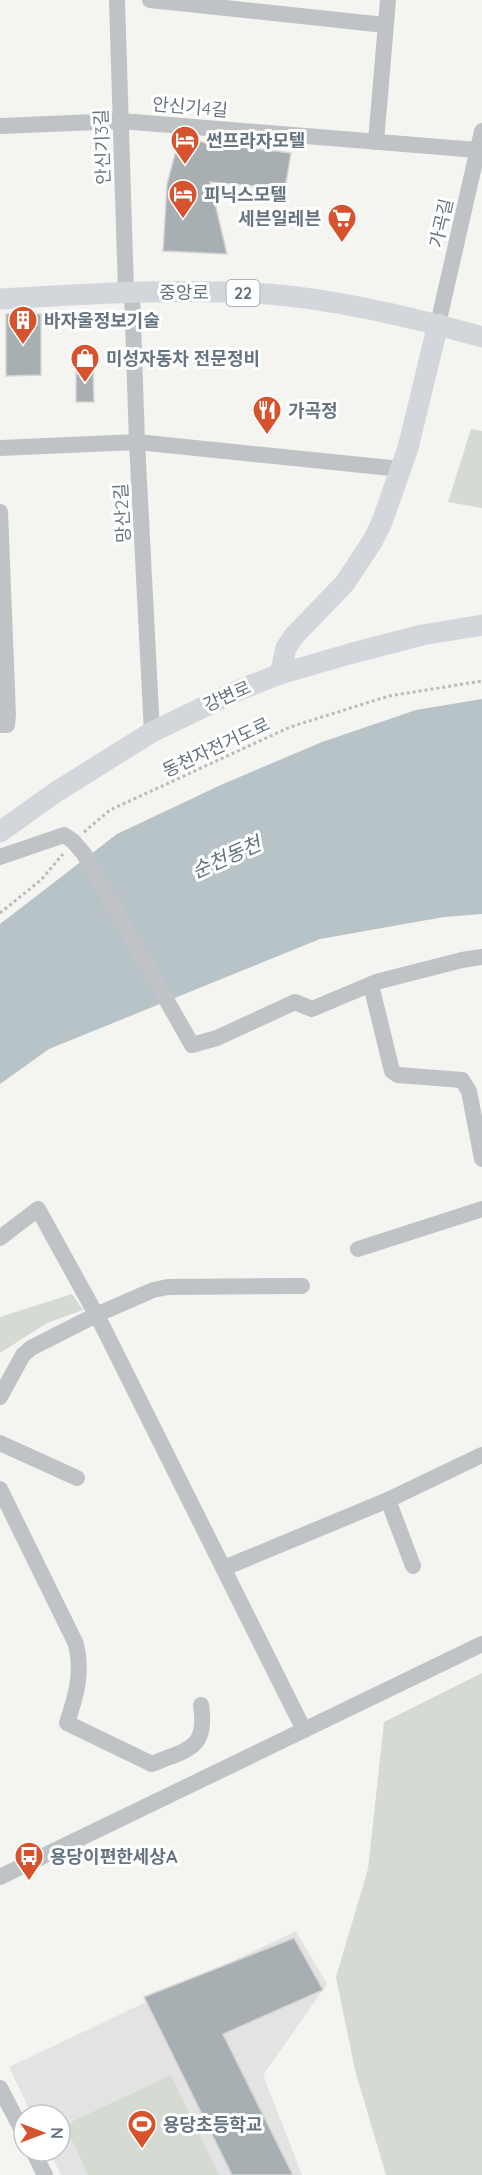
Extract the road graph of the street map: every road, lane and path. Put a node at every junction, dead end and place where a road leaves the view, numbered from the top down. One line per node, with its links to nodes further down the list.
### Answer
1 (117, 0): 5 (street, 안신기3길)
2 (150, 0): 4 (street)
3 (388, 0): 4 (street)
4 (385, 26): 8 (street)
5 (121, 121): 6 (street, 안신기4길); 8 (street, 안신기4길); 10 (street, 안신기3길)
6 (0, 126)
7 (482, 131): 9 (street, 가곡길)
8 (376, 142): 9 (street, 안신기4길)
9 (477, 150): 12 (street, 가곡길)
10 (129, 292): 11 (main road, 중앙로 / 22); 12 (main road, 중앙로 / 22); 14 (street, 망산2길)
11 (0, 299)
12 (438, 324): 13 (main road, 중앙로 / 22); 16 (main road)
13 (482, 336)
14 (137, 442): 15 (street); 16 (street); 22 (street, 망산2길)
15 (0, 448)
16 (401, 470): 19 (main road)
17 (0, 512): 21 (street)
18 (482, 625): 19 (main road, 강변로)
19 (280, 675): 22 (main road, 강변로)
20 (482, 681): 24 (path, 동천자전거도로)
21 (0, 725)
22 (152, 732): 23 (main road, 강변로)
23 (0, 832)
24 (73, 841): 25 (street); 26 (path, 동천자전거도로); 28 (street)
25 (0, 857)
26 (0, 913)
27 (482, 957): 28 (street)
28 (370, 985): 29 (street)
29 (482, 1159)
30 (482, 1209): 32 (street)
31 (0, 1238): 34 (street)
32 (358, 1249)
33 (302, 1286): 34 (street)
34 (96, 1315): 35 (street); 43 (street)
35 (0, 1397)
36 (0, 1443): 38 (street)
37 (482, 1455): 40 (street)
38 (77, 1478)
39 (0, 1489): 41 (street)
40 (388, 1500): 42 (street); 43 (street)
41 (4, 1508): 45 (street)
42 (412, 1566)
43 (224, 1568): 46 (street)
44 (482, 1644): 46 (street)
45 (201, 1705)
46 (304, 1730): 47 (street)
47 (0, 1877)
48 (0, 2088): 49 (street)
49 (12, 2111)

